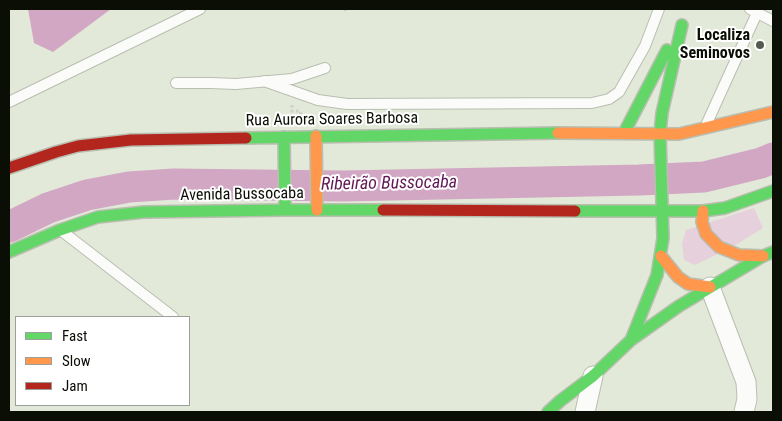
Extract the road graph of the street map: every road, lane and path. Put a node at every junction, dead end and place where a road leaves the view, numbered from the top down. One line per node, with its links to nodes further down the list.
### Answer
1 (200, 9): 8 (lane)
2 (659, 9): 6 (lane)
3 (754, 11): 4 (lane); 12 (lane)
4 (773, 21)
5 (325, 68): 6 (lane)
6 (264, 82): 7 (lane)
7 (176, 83)
8 (9, 102)
9 (300, 110): 10 (path)
10 (292, 111)
11 (773, 112): 12 (main road, Rua Aurora Soares Barbosa)
12 (704, 128): 14 (main road, Rua Aurora Soares Barbosa)
13 (624, 133): 14 (main road, Rua Aurora Soares Barbosa); 14 (main road); 15 (main road, Rua Aurora Soares Barbosa)
14 (660, 133): 21 (main road)
15 (316, 136): 16 (main road, Rua Aurora Soares Barbosa); 20 (main road)
16 (284, 137): 17 (main road, Rua Aurora Soares Barbosa); 19 (main road)
17 (9, 168)
18 (773, 191): 22 (main road, Avenida Bussocaba)
19 (285, 205): 20 (main road, Avenida Bussocaba); 23 (main road, Avenida Bussocaba)
20 (317, 205): 21 (main road, Avenida Bussocaba)
21 (662, 207): 22 (main road, Avenida Bussocaba); 26 (main road)
22 (703, 211): 25 (main road)
23 (60, 230): 24 (main road, Avenida Bussocaba); 28 (lane)
24 (9, 252)
25 (768, 254): 27 (main road)
26 (661, 256): 27 (main road); 29 (main road)
27 (710, 287): 29 (main road); 33 (street)
28 (172, 316)
29 (631, 340): 30 (main road)
30 (593, 376): 31 (main road); 32 (street)
31 (548, 412)
32 (585, 412)
33 (744, 412)

